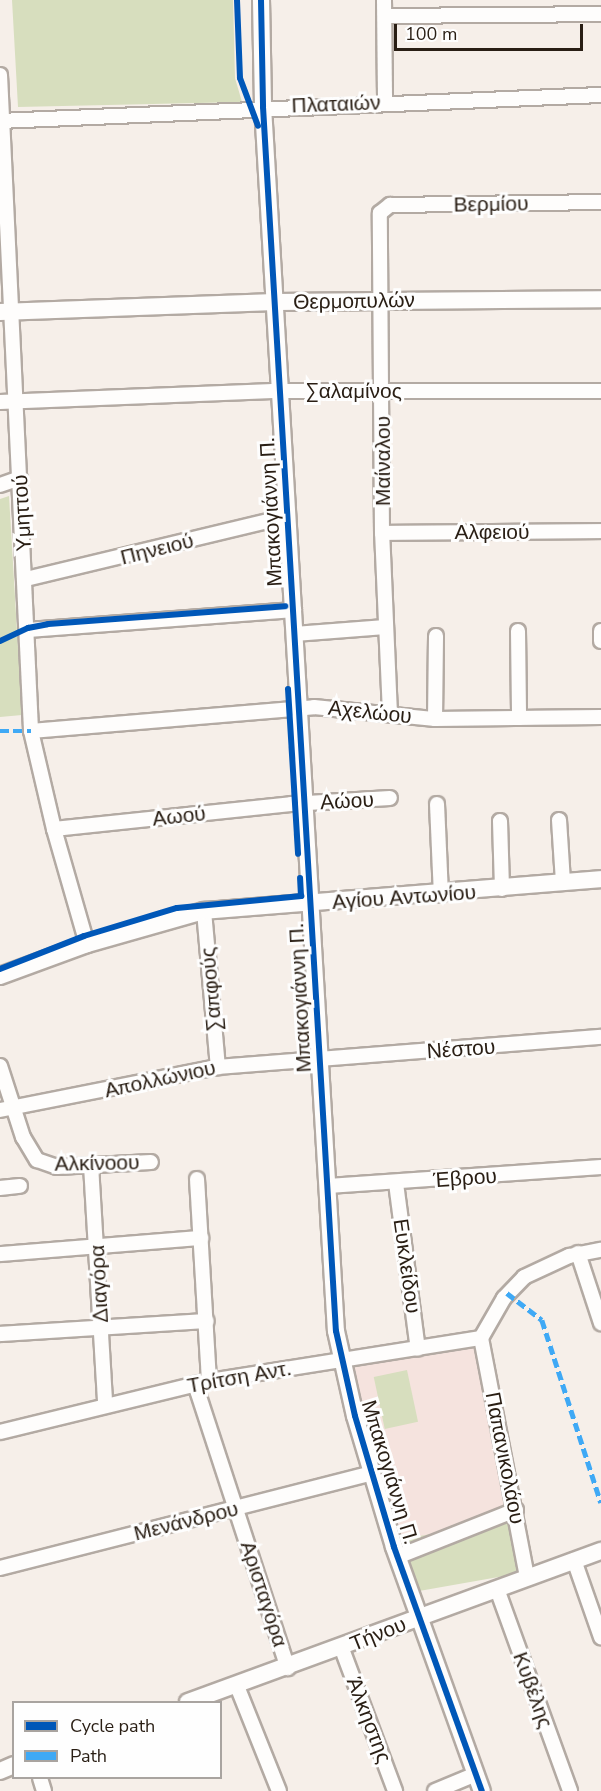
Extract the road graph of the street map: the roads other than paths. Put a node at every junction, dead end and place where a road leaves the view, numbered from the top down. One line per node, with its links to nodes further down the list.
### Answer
1 (261, 0): 8 (street, Μπακογιάννη Π.)
2 (384, 0): 4 (street)
3 (601, 14): 4 (street)
4 (385, 16): 7 (street)
5 (0, 75): 9 (street, Υμηττού)
6 (601, 95): 7 (street, Πλαταιών)
7 (385, 102): 8 (street, Πλαταιών)
8 (263, 107): 9 (street, Πλαταιών); 14 (street, Μπακογιάννη Π.)
9 (1, 121): 15 (street, Υμηττού)
10 (601, 202): 11 (street, Βερμίου)
11 (382, 209): 13 (street, Μαίναλου)
12 (601, 298): 13 (street, Θερμοπυλών)
13 (381, 301): 14 (street, Θερμοπυλών); 17 (street, Μαίναλου)
14 (275, 302): 15 (street, Θερμοπυλών); 16 (street, Μπακογιάννη Π.)
15 (6, 311): 19 (street, Υμηττού)
16 (280, 391): 17 (street, Σαλαμίνος); 19 (street, Σαλαμίνος); 23 (street, Μπακογιάννη Π.)
17 (383, 391): 18 (street, Σαλαμίνος); 25 (street, Μαίναλου)
18 (601, 391)
19 (18, 401): 20 (street, Σαλαμίνος); 21 (street, Υμηττού)
20 (0, 402)
21 (20, 478): 22 (street); 26 (street, Υμηττού)
22 (0, 485)
23 (288, 516): 26 (street, Πηνειού); 27 (street, Μπακογιάννη Π.)
24 (601, 531): 25 (street, Αλφειού)
25 (382, 532): 28 (street, Μαίναλου)
26 (26, 579): 29 (street, Υμηττού)
27 (294, 610): 29 (street); 32 (street, Μπακογιάννη Π.)
28 (386, 627): 32 (street); 36 (street, Μαίναλου)
29 (28, 630): 40 (street, Υμηττού)
30 (518, 631): 38 (street)
31 (601, 631): 34 (street)
32 (295, 634): 35 (street, Μπακογιάννη Π.)
33 (436, 636): 39 (street)
34 (601, 641)
35 (299, 708): 36 (street, Αχελώου); 40 (street, Αχελώου); 42 (street, Μπακογιάννη Π.)
36 (390, 714): 39 (street, Αχελώου)
37 (601, 717): 38 (street, Αχελώου)
38 (519, 718): 39 (street, Αχελώου)
39 (435, 719)
40 (31, 731): 46 (street, Υμηττού)
41 (390, 798): 42 (street, Αώου)
42 (305, 803): 46 (street, Αωού); 51 (street, Μπακογιάννη Π.)
43 (437, 804): 50 (street)
44 (559, 820): 48 (street)
45 (500, 821): 49 (street)
46 (54, 830): 53 (street, Υμηττού)
47 (601, 879): 48 (street, Αγίου Αντωνίου)
48 (563, 882): 49 (street, Αγίου Αντωνίου)
49 (502, 889): 50 (street, Αγίου Αντωνίου)
50 (441, 894): 51 (street, Αγίου Αντωνίου)
51 (311, 903): 52 (street, Αγίου Αντωνίου); 56 (street, Μπακογιάννη Π.)
52 (204, 912): 53 (street, Αγίου Αντωνίου); 58 (street, Σαπφούς)
53 (87, 945): 54 (street, Αγίου Αντωνίου)
54 (0, 976)
55 (601, 1037): 56 (street, Νέστου)
56 (320, 1058): 58 (street, Απολλώνιου); 66 (street, Μπακογιάννη Π.)
57 (0, 1066): 59 (street, Αλκίνοου)
58 (218, 1066): 59 (street, Απολλώνιου)
59 (6, 1109): 61 (street, Αλκίνοου)
60 (151, 1162): 61 (street, Αλκίνοου)
61 (91, 1165): 69 (street, Διαγόρα)
62 (601, 1167): 64 (street, Έβρου)
63 (197, 1179): 68 (street, Αρισταγόρα)
64 (396, 1183): 66 (street, Έβρου); 78 (street, Ευκλείδου)
65 (20, 1186): 67 (street)
66 (328, 1186): 79 (street, Μπακογιάννη Π.)
67 (0, 1188)
68 (201, 1238): 69 (street); 73 (street, Αρισταγόρα)
69 (98, 1247): 72 (street); 75 (street, Διαγόρα)
70 (601, 1250): 71 (street)
71 (578, 1253): 74 (street); 77 (street)
72 (0, 1254)
73 (207, 1321): 75 (street); 80 (street, Αρισταγόρα)
74 (601, 1323)
75 (101, 1329): 76 (street); 81 (street, Διαγόρα)
76 (0, 1334)
77 (481, 1338): 78 (street, Τρίτση Αντ.); 85 (street, Παπανικολάου)
78 (418, 1348): 79 (street, Τρίτση Αντ.)
79 (341, 1360): 80 (street, Τρίτση Αντ.); 83 (street, Μπακογιάννη Π.)
80 (202, 1382): 81 (street, Τρίτση Αντ.); 84 (street, Αρισταγόρα)
81 (105, 1403): 82 (street, Τρίτση Αντ.)
82 (0, 1432)
83 (373, 1473): 84 (street, Μενάνδρου); 87 (street, Μπακογιάννη Π.)
84 (236, 1508): 89 (street, Μενάνδρου); 95 (street, Αρισταγόρα)
85 (516, 1510): 87 (street); 90 (street, Παπανικολάου)
86 (601, 1551): 88 (street, Τήνου)
87 (398, 1557): 92 (street, Μπακογιάννη Π.)
88 (574, 1560): 90 (street, Τήνου); 93 (street)
89 (0, 1568)
90 (527, 1577): 91 (street, Τήνου)
91 (497, 1588): 92 (street, Τήνου); 103 (street, Κυβέλης)
92 (419, 1618): 94 (street, Τήνου); 98 (street, Μπακογιάννη Π.)
93 (601, 1637)
94 (342, 1649): 95 (street, Τήνου); 100 (street, Άλκηστης)
95 (288, 1668): 96 (street, Τήνου)
96 (237, 1686): 97 (street, Τήνου); 99 (street)
97 (191, 1701)
98 (476, 1774): 101 (street); 102 (street, Μπακογιάννη Π.)
99 (279, 1791)
100 (395, 1791)
101 (435, 1791)
102 (482, 1791)
103 (570, 1791)

